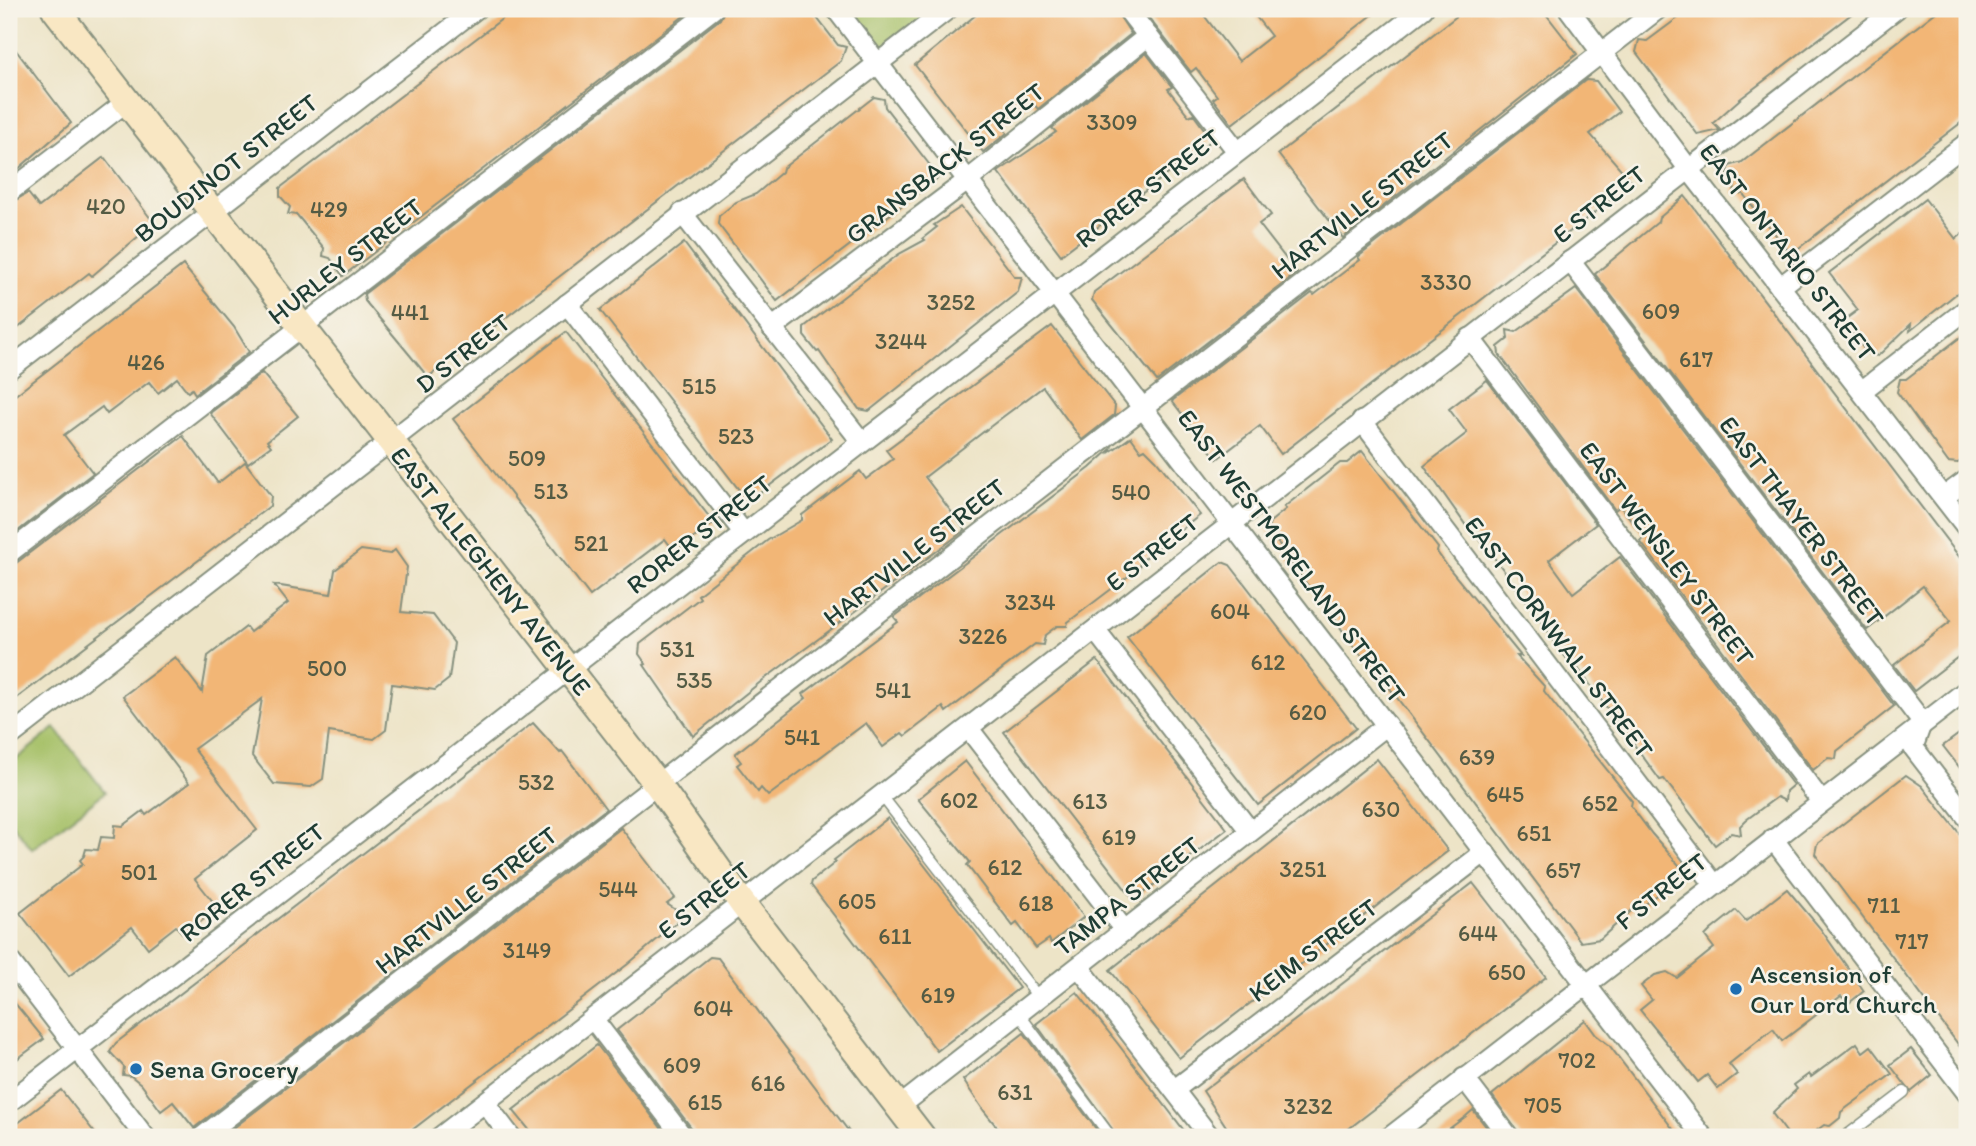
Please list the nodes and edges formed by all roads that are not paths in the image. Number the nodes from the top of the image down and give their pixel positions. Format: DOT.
graph roads {
  1 [pos="55,9"];
  2 [pos="476,9"];
  3 [pos="713,9"];
  4 [pos="836,9"];
  5 [pos="948,9"];
  6 [pos="1128,9"];
  7 [pos="1423,9"];
  8 [pos="1569,9"];
  9 [pos="1658,9"];
  10 [pos="1896,9"];
  11 [pos="1149,36"];
  12 [pos="1603,52"];
  13 [pos="878,63"];
  14 [pos="126,102"];
  15 [pos="1967,143"];
  16 [pos="1237,151"];
  17 [pos="1688,168"];
  18 [pos="967,181"];
  19 [pos="9,192"];
  20 [pos="213,211"];
  21 [pos="682,213"];
  22 [pos="1570,261"];
  23 [pos="1780,287"];
  24 [pos="1057,294"];
  25 [pos="567,304"];
  26 [pos="1967,309"];
  27 [pos="303,327"];
  28 [pos="772,328"];
  29 [pos="1470,338"];
  30 [pos="9,369"];
  31 [pos="1863,390"];
  32 [pos="1144,406"];
  33 [pos="1362,421"];
  34 [pos="860,441"];
  35 [pos="391,443"];
  36 [pos="1967,480"];
  37 [pos="1944,497"];
  38 [pos="1233,522"];
  39 [pos="1967,528"];
  40 [pos="743,532"];
  41 [pos="9,553"];
  42 [pos="1095,630"];
  43 [pos="569,671"];
  44 [pos="1967,690"];
  45 [pos="1922,722"];
  46 [pos="1387,725"];
  47 [pos="969,729"];
  48 [pos="9,737"];
  49 [pos="658,785"];
  50 [pos="882,796"];
  51 [pos="1821,801"];
  52 [pos="1967,817"];
  53 [pos="1250,831"];
  54 [pos="1773,839"];
  55 [pos="1485,852"];
  56 [pos="1714,884"];
  57 [pos="742,903"];
  58 [pos="1125,931"];
  59 [pos="9,960"];
  60 [pos="1079,967"];
  61 [pos="1586,983"];
  62 [pos="1039,998"];
  63 [pos="1018,1014"];
  64 [pos="593,1019"];
  65 [pos="78,1049"];
  66 [pos="1464,1078"];
  67 [pos="1174,1090"];
  68 [pos="1904,1092"];
  69 [pos="1967,1093"];
  70 [pos="9,1102"];
  71 [pos="485,1102"];
  72 [pos="899,1107"];
  73 [pos="145,1137"];
  74 [pos="202,1137"];
  75 [pos="440,1137"];
  76 [pos="511,1137"];
  77 [pos="683,1137"];
  78 [pos="922,1137"];
  79 [pos="1111,1137"];
  80 [pos="1210,1137"];
  81 [pos="1390,1137"];
  82 [pos="1508,1137"];
  83 [pos="1703,1137"];
  84 [pos="1845,1137"];
  1 -- 14 [label="main road, EAST ALLEGHENY AVENUE"];
  2 -- 20 [label="street, BOUDINOT STREET"];
  3 -- 27 [label="street, HURLEY STREET"];
  4 -- 13 [label="street, EAST WESTMORELAND STREET"];
  5 -- 13 [label="street, D STREET"];
  6 -- 11 [label="street"];
  7 -- 16 [label="street, RORER STREET"];
  8 -- 12 [label="street, EAST ONTARIO STREET"];
  9 -- 12 [label="street, HARTVILLE STREET"];
  10 -- 17 [label="street, E STREET"];
  11 -- 16 [label="street"];
  11 -- 18 [label="street, GRANSBACK STREET"];
  12 -- 17 [label="street, EAST ONTARIO STREET"];
  12 -- 32 [label="street, HARTVILLE STREET"];
  13 -- 18 [label="street, EAST WESTMORELAND STREET"];
  13 -- 21 [label="street, D STREET"];
  14 -- 19 [label="street"];
  14 -- 20 [label="main road, EAST ALLEGHENY AVENUE"];
  15 -- 23 [label="street"];
  16 -- 24 [label="street, RORER STREET"];
  17 -- 22 [label="street, E STREET"];
  17 -- 23 [label="street, EAST ONTARIO STREET"];
  18 -- 24 [label="street, EAST WESTMORELAND STREET"];
  18 -- 28 [label="street, GRANSBACK STREET"];
  20 -- 27 [label="main road, EAST ALLEGHENY AVENUE"];
  20 -- 30 [label="street, BOUDINOT STREET"];
  21 -- 25 [label="street, D STREET"];
  21 -- 28 [label="street"];
  22 -- 29 [label="street, E STREET"];
  22 -- 45 [label="street, EAST THAYER STREET"];
  23 -- 31 [label="street, EAST ONTARIO STREET"];
  24 -- 32 [label="street, EAST WESTMORELAND STREET"];
  24 -- 34 [label="street, RORER STREET"];
  25 -- 35 [label="street, D STREET"];
  25 -- 40 [label="street"];
  26 -- 31 [label="street"];
  27 -- 35 [label="main road, EAST ALLEGHENY AVENUE"];
  27 -- 41 [label="street, HURLEY STREET"];
  28 -- 34 [label="street"];
  29 -- 33 [label="street, E STREET"];
  29 -- 51 [label="street, EAST WENSLEY STREET"];
  31 -- 37 [label="street, EAST ONTARIO STREET"];
  32 -- 38 [label="street, EAST WESTMORELAND STREET"];
  32 -- 49 [label="street, HARTVILLE STREET"];
  33 -- 38 [label="street, E STREET"];
  33 -- 56 [label="street, EAST CORNWALL STREET"];
  34 -- 40 [label="street, RORER STREET"];
  35 -- 43 [label="main road, EAST ALLEGHENY AVENUE"];
  35 -- 48 [label="street, D STREET"];
  36 -- 37 [label="street"];
  37 -- 39 [label="street, EAST ONTARIO STREET"];
  38 -- 42 [label="street, E STREET"];
  38 -- 46 [label="street, EAST WESTMORELAND STREET"];
  40 -- 43 [label="street, RORER STREET"];
  42 -- 47 [label="street, E STREET"];
  42 -- 53 [label="street"];
  43 -- 49 [label="main road, EAST ALLEGHENY AVENUE"];
  43 -- 65 [label="street, RORER STREET"];
  44 -- 45 [label="street, F STREET"];
  45 -- 51 [label="street, F STREET"];
  45 -- 52 [label="street"];
  46 -- 53 [label="street, TAMPA STREET"];
  46 -- 55 [label="street, EAST WESTMORELAND STREET"];
  47 -- 50 [label="street, E STREET"];
  47 -- 58 [label="street"];
  49 -- 57 [label="main road, EAST ALLEGHENY AVENUE"];
  49 -- 74 [label="street, HARTVILLE STREET"];
  50 -- 57 [label="street, E STREET"];
  50 -- 62 [label="lane"];
  51 -- 54 [label="street, F STREET"];
  53 -- 58 [label="street, TAMPA STREET"];
  54 -- 56 [label="street, F STREET"];
  54 -- 69 [label="street"];
  55 -- 61 [label="street, EAST WESTMORELAND STREET"];
  55 -- 67 [label="street, KEIM STREET"];
  56 -- 61 [label="street, F STREET"];
  57 -- 64 [label="street, E STREET"];
  57 -- 72 [label="main road, EAST ALLEGHENY AVENUE"];
  58 -- 60 [label="street, TAMPA STREET"];
  59 -- 65 [label="street"];
  60 -- 62 [label="street, TAMPA STREET"];
  60 -- 67 [label="street"];
  61 -- 66 [label="street, F STREET"];
  61 -- 83 [label="street, EAST WESTMORELAND STREET"];
  62 -- 63 [label="street, TAMPA STREET"];
  63 -- 72 [label="street, TAMPA STREET"];
  63 -- 79 [label="lane"];
  64 -- 71 [label="street, E STREET"];
  64 -- 77 [label="street"];
  65 -- 70 [label="street, RORER STREET"];
  65 -- 73 [label="street"];
  66 -- 81 [label="street, F STREET"];
  66 -- 82 [label="street"];
  67 -- 80 [label="street"];
  68 -- 84 [label="lane"];
  71 -- 75 [label="street, E STREET"];
  71 -- 76 [label="street"];
  72 -- 78 [label="main road, EAST ALLEGHENY AVENUE"];
}
